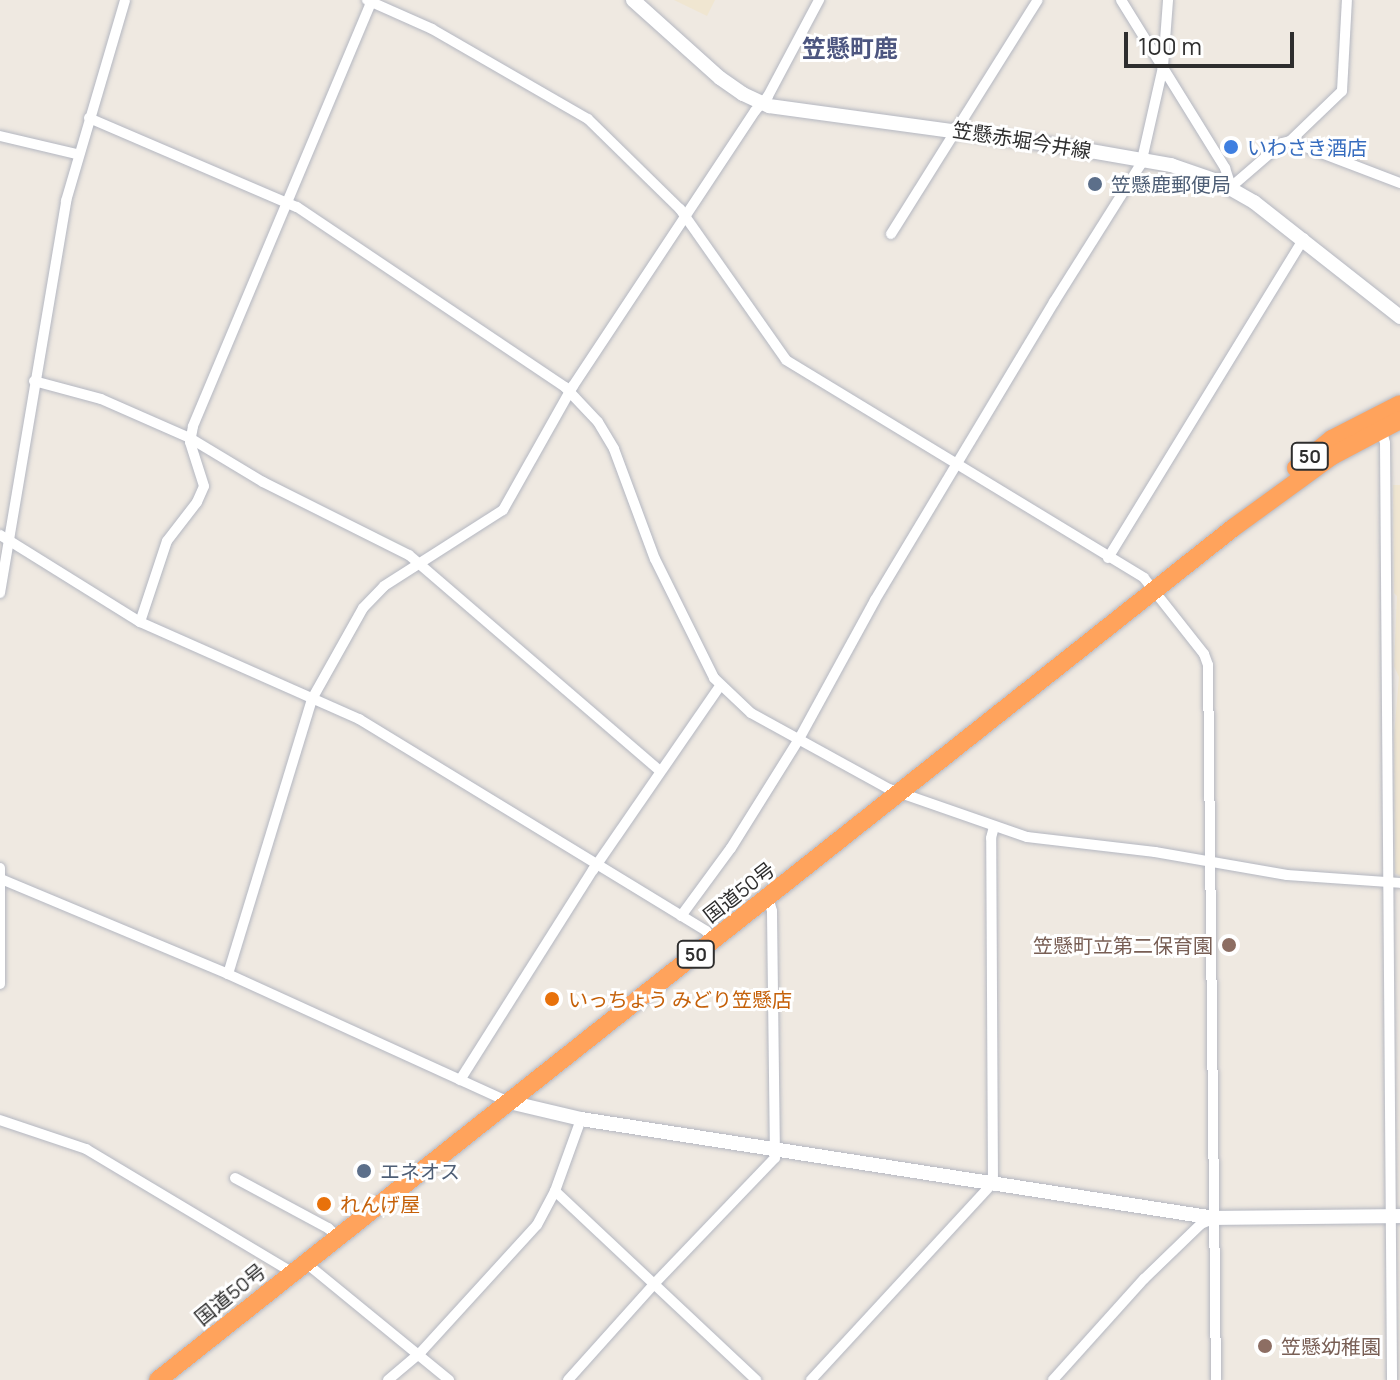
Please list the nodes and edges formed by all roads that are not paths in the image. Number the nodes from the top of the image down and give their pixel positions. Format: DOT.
graph roads {
  1 [pos="125,0"];
  2 [pos="633,0"];
  3 [pos="819,0"];
  4 [pos="1038,0"];
  5 [pos="1121,0"];
  6 [pos="1168,0"];
  7 [pos="1347,0"];
  8 [pos="369,1"];
  9 [pos="1163,67"];
  10 [pos="762,103"];
  11 [pos="89,118"];
  12 [pos="955,130"];
  13 [pos="0,136"];
  14 [pos="1290,141"];
  15 [pos="77,154"];
  16 [pos="1143,160"];
  17 [pos="1400,183"];
  18 [pos="1231,187"];
  19 [pos="287,203"];
  20 [pos="686,216"];
  21 [pos="891,234"];
  22 [pos="1304,238"];
  23 [pos="1400,317"];
  24 [pos="34,381"];
  25 [pos="570,392"];
  26 [pos="1400,404"];
  27 [pos="1400,420"];
  28 [pos="1381,427"];
  29 [pos="190,438"];
  30 [pos="957,466"];
  31 [pos="1233,528"];
  32 [pos="4,537"];
  33 [pos="1108,558"];
  34 [pos="421,563"];
  35 [pos="1154,590"];
  36 [pos="0,593"];
  37 [pos="140,622"];
  38 [pos="720,686"];
  39 [pos="312,699"];
  40 [pos="799,739"];
  41 [pos="659,770"];
  42 [pos="899,794"];
  43 [pos="994,827"];
  44 [pos="1211,861"];
  45 [pos="597,865"];
  46 [pos="1,874"];
  47 [pos="1394,883"];
  48 [pos="768,897"];
  49 [pos="681,916"];
  50 [pos="714,940"];
  51 [pos="228,974"];
  52 [pos="0,984"];
  53 [pos="460,1080"];
  54 [pos="509,1102"];
  55 [pos="581,1119"];
  56 [pos="0,1120"];
  57 [pos="776,1150"];
  58 [pos="235,1178"];
  59 [pos="993,1183"];
  60 [pos="555,1191"];
  61 [pos="1395,1216"];
  62 [pos="1215,1218"];
  63 [pos="338,1237"];
  64 [pos="299,1268"];
  65 [pos="655,1283"];
  66 [pos="420,1353"];
  67 [pos="158,1380"];
  68 [pos="388,1380"];
  69 [pos="449,1380"];
  70 [pos="568,1380"];
  71 [pos="756,1380"];
  72 [pos="811,1380"];
  73 [pos="1053,1380"];
  74 [pos="1216,1380"];
  75 [pos="1392,1380"];
  1 -- 11 [label="street"];
  2 -- 10 [label="street, 笠懸赤堀今井線"];
  3 -- 10 [label="street"];
  4 -- 12 [label="street"];
  5 -- 9 [label="street"];
  6 -- 9 [label="street"];
  7 -- 14 [label="street"];
  8 -- 19 [label="street"];
  8 -- 20 [label="street"];
  9 -- 16 [label="street"];
  9 -- 18 [label="street"];
  10 -- 12 [label="street, 笠懸赤堀今井線"];
  10 -- 20 [label="street"];
  11 -- 15 [label="street"];
  11 -- 19 [label="street"];
  12 -- 16 [label="street, 笠懸赤堀今井線"];
  12 -- 21 [label="street"];
  13 -- 15 [label="street"];
  14 -- 17 [label="street"];
  14 -- 18 [label="street"];
  15 -- 24 [label="street"];
  16 -- 18 [label="street, 笠懸赤堀今井線"];
  16 -- 30 [label="street"];
  18 -- 22 [label="street, 笠懸赤堀今井線"];
  19 -- 25 [label="street"];
  19 -- 29 [label="street"];
  20 -- 25 [label="street"];
  20 -- 30 [label="street"];
  22 -- 23 [label="street, 笠懸赤堀今井線"];
  22 -- 33 [label="street"];
  24 -- 29 [label="street"];
  24 -- 32 [label="street"];
  25 -- 34 [label="street"];
  25 -- 38 [label="street"];
  26 -- 31 [label="highway, 50"];
  27 -- 28 [label="highway, 50"];
  28 -- 31 [label="highway, 50"];
  28 -- 47 [label="street"];
  29 -- 34 [label="street"];
  29 -- 37 [label="street"];
  30 -- 33 [label="street"];
  30 -- 40 [label="street"];
  31 -- 35 [label="highway, 国道50号 / 50"];
  32 -- 36 [label="street"];
  32 -- 37 [label="street"];
  33 -- 35 [label="street"];
  34 -- 39 [label="street"];
  34 -- 41 [label="street"];
  35 -- 42 [label="highway, 国道50号 / 50"];
  35 -- 44 [label="street"];
  37 -- 39 [label="street"];
  38 -- 40 [label="street"];
  38 -- 41 [label="street"];
  39 -- 45 [label="street"];
  39 -- 51 [label="street"];
  40 -- 42 [label="street"];
  40 -- 49 [label="street"];
  41 -- 45 [label="street"];
  42 -- 43 [label="street"];
  42 -- 48 [label="highway, 国道50号 / 50"];
  43 -- 44 [label="street"];
  43 -- 59 [label="street"];
  44 -- 47 [label="street"];
  44 -- 62 [label="street"];
  45 -- 49 [label="street"];
  45 -- 53 [label="street"];
  46 -- 51 [label="street"];
  46 -- 52 [label="street"];
  47 -- 61 [label="street"];
  48 -- 50 [label="highway, 国道50号 / 50"];
  48 -- 57 [label="street"];
  49 -- 50 [label="street"];
  50 -- 54 [label="highway, 国道50号 / 50"];
  51 -- 53 [label="street"];
  53 -- 54 [label="street"];
  54 -- 55 [label="street"];
  54 -- 63 [label="highway, 国道50号 / 50"];
  55 -- 57 [label="street"];
  55 -- 60 [label="street"];
  56 -- 64 [label="street"];
  57 -- 59 [label="street"];
  57 -- 65 [label="street"];
  58 -- 63 [label="street"];
  59 -- 62 [label="street"];
  59 -- 72 [label="street"];
  60 -- 65 [label="street"];
  60 -- 66 [label="street"];
  61 -- 62 [label="street"];
  61 -- 75 [label="street"];
  62 -- 73 [label="street"];
  62 -- 74 [label="street"];
  63 -- 64 [label="highway, 国道50号 / 50"];
  64 -- 66 [label="street"];
  64 -- 67 [label="highway, 国道50号 / 50"];
  65 -- 70 [label="street"];
  65 -- 71 [label="street"];
  66 -- 68 [label="street"];
  66 -- 69 [label="street"];
}
